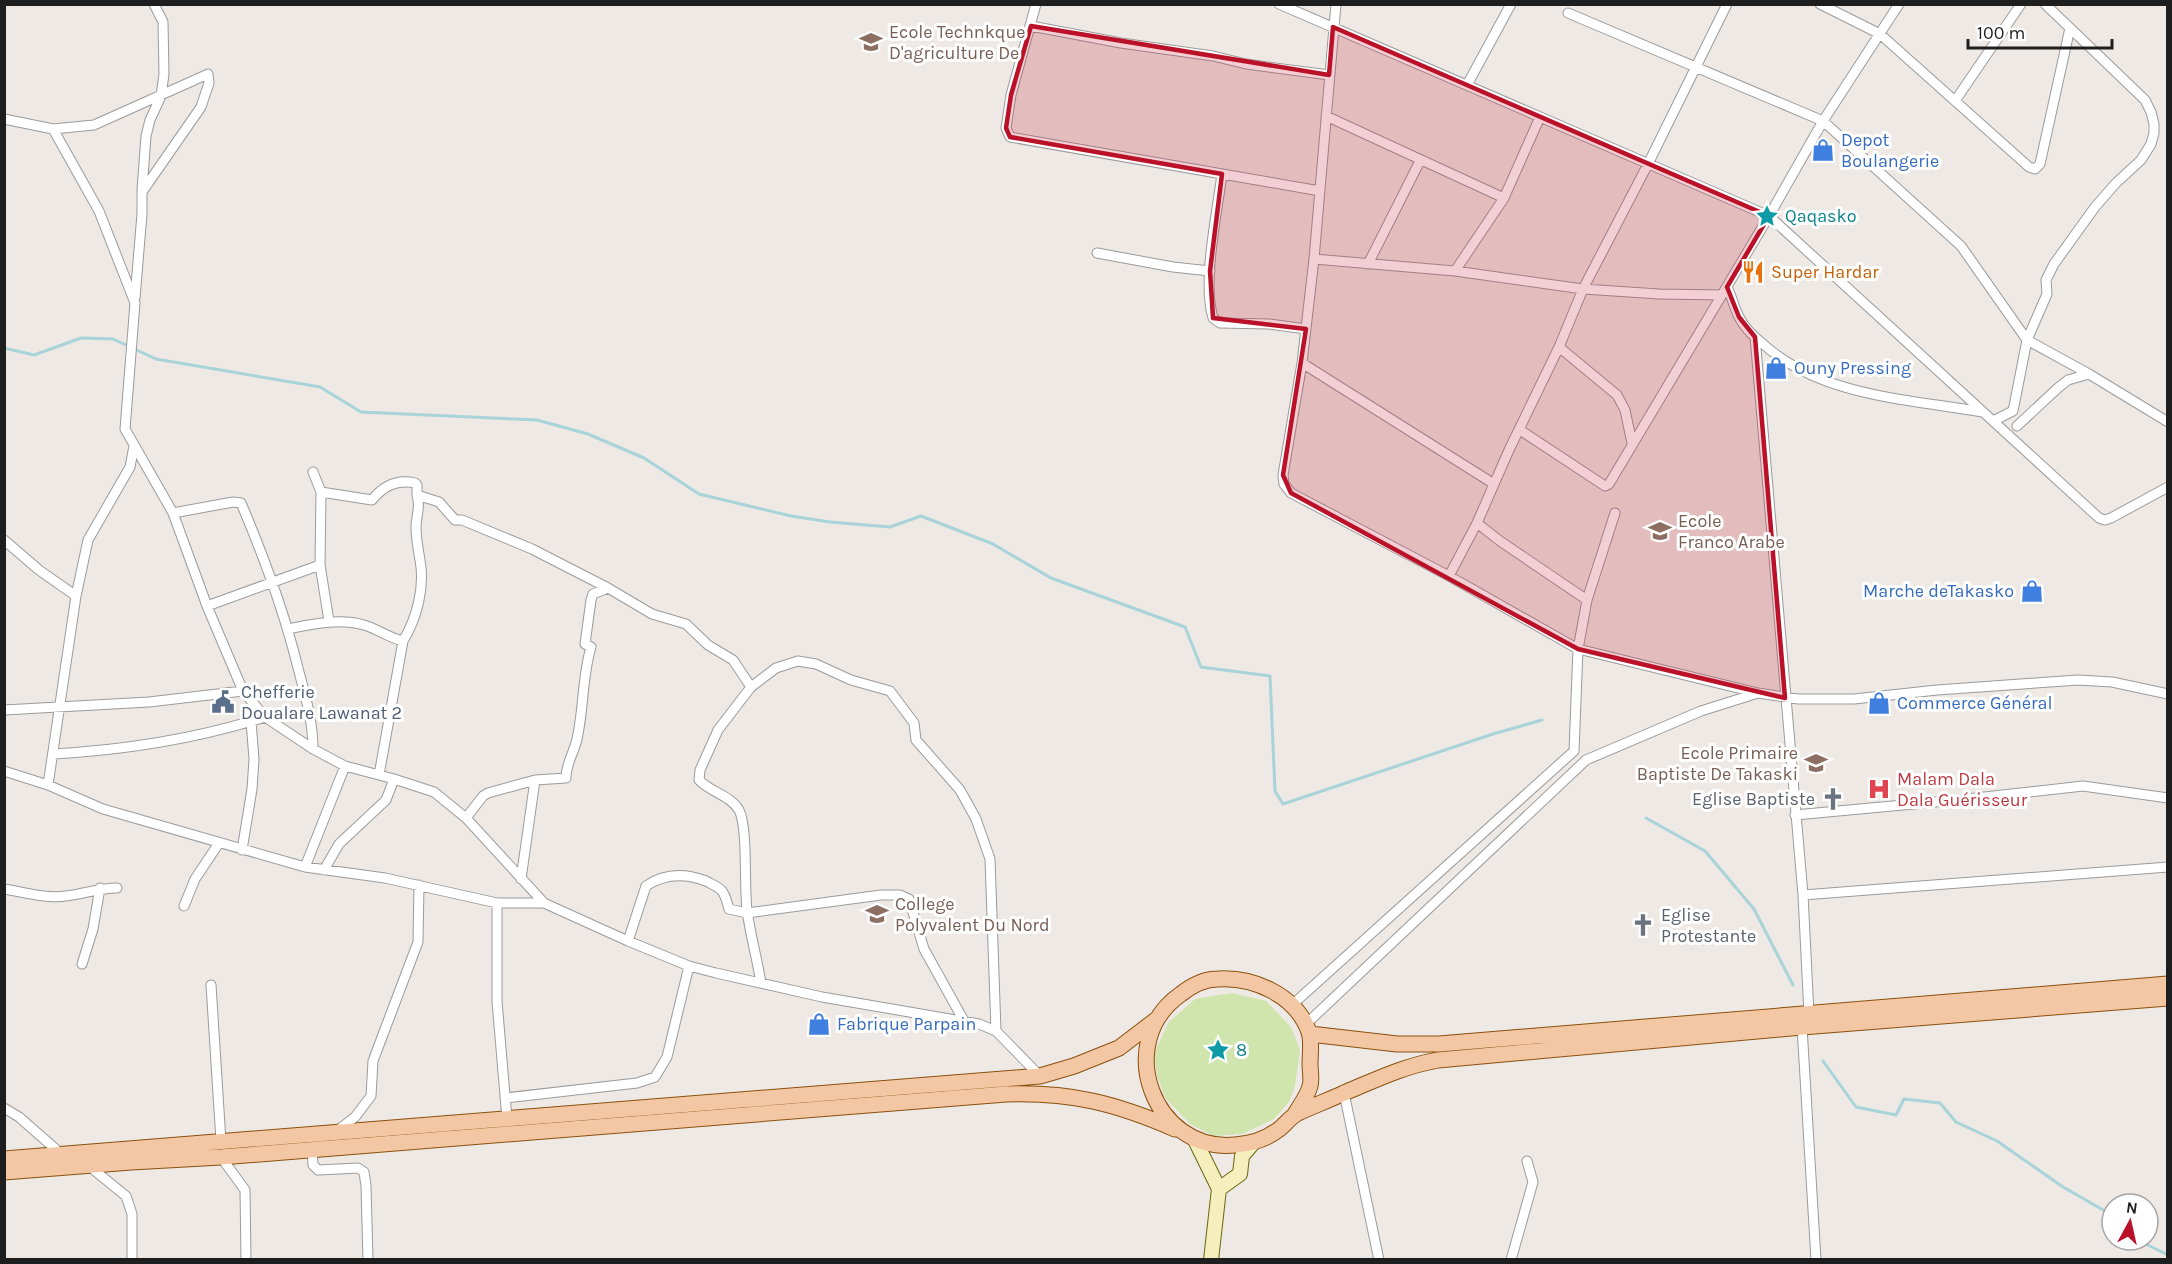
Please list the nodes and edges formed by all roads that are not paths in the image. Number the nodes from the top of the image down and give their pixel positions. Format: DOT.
graph roads {
  1 [pos="154,4"];
  2 [pos="1036,4"];
  3 [pos="1279,4"];
  4 [pos="1336,4"];
  5 [pos="1511,4"];
  6 [pos="1727,4"];
  7 [pos="1820,4"];
  8 [pos="1899,4"];
  9 [pos="2021,4"];
  10 [pos="2045,4"];
  11 [pos="1568,13"];
  12 [pos="1031,26"];
  13 [pos="1333,27"];
  14 [pos="2070,28"];
  15 [pos="1880,34"];
  16 [pos="1696,68"];
  17 [pos="1329,75"];
  18 [pos="1467,85"];
  19 [pos="161,96"];
  20 [pos="1955,101"];
  21 [pos="1326,116"];
  22 [pos="1540,117"];
  23 [pos="4,119"];
  24 [pos="1823,121"];
  25 [pos="53,129"];
  26 [pos="1420,161"];
  27 [pos="1648,164"];
  28 [pos="1222,174"];
  29 [pos="1320,191"];
  30 [pos="142,192"];
  31 [pos="1504,198"];
  32 [pos="1770,216"];
  33 [pos="1097,253"];
  34 [pos="1314,259"];
  35 [pos="1368,264"];
  36 [pos="1210,271"];
  37 [pos="1455,271"];
  38 [pos="1583,289"];
  39 [pos="1724,291"];
  40 [pos="135,303"];
  41 [pos="1306,329"];
  42 [pos="1755,337"];
  43 [pos="2027,340"];
  44 [pos="1559,347"];
  45 [pos="1302,363"];
  46 [pos="2090,374"];
  47 [pos="2013,411"];
  48 [pos="1983,412"];
  49 [pos="1993,421"];
  50 [pos="2168,422"];
  51 [pos="2017,426"];
  52 [pos="1520,430"];
  53 [pos="1632,443"];
  54 [pos="134,446"];
  55 [pos="2023,449"];
  56 [pos="313,472"];
  57 [pos="1494,484"];
  58 [pos="2168,487"];
  59 [pos="321,492"];
  60 [pos="417,495"];
  61 [pos="173,513"];
  62 [pos="1615,513"];
  63 [pos="1478,523"];
  64 [pos="4,540"];
  65 [pos="320,565"];
  66 [pos="1449,576"];
  67 [pos="274,583"];
  68 [pos="608,588"];
  69 [pos="76,596"];
  70 [pos="1587,600"];
  71 [pos="207,606"];
  72 [pos="329,621"];
  73 [pos="288,629"];
  74 [pos="403,641"];
  75 [pos="1578,649"];
  76 [pos="751,687"];
  77 [pos="243,692"];
  78 [pos="1758,693"];
  79 [pos="2168,694"];
  80 [pos="1785,698"];
  81 [pos="60,708"];
  82 [pos="4,710"];
  83 [pos="265,717"];
  84 [pos="251,721"];
  85 [pos="313,749"];
  86 [pos="53,754"];
  87 [pos="345,766"];
  88 [pos="4,771"];
  89 [pos="379,775"];
  90 [pos="394,778"];
  91 [pos="535,780"];
  92 [pos="48,785"];
  93 [pos="2168,798"];
  94 [pos="1796,815"];
  95 [pos="466,818"];
  96 [pos="219,843"];
  97 [pos="242,850"];
  98 [pos="305,867"];
  99 [pos="2168,867"];
  100 [pos="324,870"];
  101 [pos="520,879"];
  102 [pos="419,885"];
  103 [pos="100,888"];
  104 [pos="117,888"];
  105 [pos="4,889"];
  106 [pos="1803,895"];
  107 [pos="497,903"];
  108 [pos="544,903"];
  109 [pos="184,906"];
  110 [pos="747,913"];
  111 [pos="628,941"];
  112 [pos="82,964"];
  113 [pos="689,966"];
  114 [pos="760,983"];
  115 [pos="2168,984"];
  116 [pos="211,985"];
  117 [pos="2168,998"];
  118 [pos="1292,1005"];
  119 [pos="1156,1018"];
  120 [pos="1806,1020"];
  121 [pos="964,1021"];
  122 [pos="1307,1030"];
  123 [pos="996,1031"];
  124 [pos="1040,1076"];
  125 [pos="1344,1093"];
  126 [pos="506,1098"];
  127 [pos="4,1108"];
  128 [pos="1295,1114"];
  129 [pos="507,1119"];
  130 [pos="335,1132"];
  131 [pos="1190,1136"];
  132 [pos="221,1141"];
  133 [pos="1254,1142"];
  134 [pos="312,1148"];
  135 [pos="60,1154"];
  136 [pos="221,1157"];
  137 [pos="4,1159"];
  138 [pos="1527,1161"];
  139 [pos="89,1166"];
  140 [pos="4,1173"];
  141 [pos="1219,1189"];
  142 [pos="132,1260"];
  143 [pos="246,1260"];
  144 [pos="368,1260"];
  145 [pos="1211,1260"];
  146 [pos="1379,1260"];
  147 [pos="1511,1260"];
  148 [pos="1816,1260"];
  1 -- 19 [label="street"];
  2 -- 12 [label="street"];
  3 -- 13 [label="street"];
  4 -- 13 [label="street"];
  5 -- 18 [label="street"];
  6 -- 16 [label="street"];
  7 -- 15 [label="street"];
  8 -- 15 [label="street"];
  9 -- 20 [label="street"];
  10 -- 14 [label="street"];
  11 -- 16 [label="street"];
  12 -- 17 [label="street"];
  12 -- 28 [label="street"];
  13 -- 17 [label="street"];
  13 -- 18 [label="street"];
  14 -- 20 [label="street"];
  14 -- 43 [label="street"];
  15 -- 20 [label="street"];
  15 -- 24 [label="street"];
  16 -- 24 [label="street"];
  16 -- 27 [label="street"];
  17 -- 21 [label="street"];
  18 -- 22 [label="street"];
  19 -- 25 [label="street"];
  19 -- 30 [label="street"];
  19 -- 30 [label="street"];
  21 -- 26 [label="street"];
  21 -- 29 [label="street"];
  22 -- 27 [label="street"];
  22 -- 31 [label="street"];
  23 -- 25 [label="street"];
  24 -- 32 [label="street"];
  24 -- 43 [label="street"];
  25 -- 40 [label="street"];
  26 -- 31 [label="street"];
  26 -- 35 [label="street"];
  27 -- 32 [label="street"];
  27 -- 38 [label="street"];
  28 -- 29 [label="street"];
  28 -- 36 [label="street"];
  29 -- 34 [label="street"];
  30 -- 40 [label="street"];
  31 -- 37 [label="street"];
  32 -- 39 [label="street"];
  32 -- 48 [label="street"];
  33 -- 36 [label="street"];
  34 -- 35 [label="street"];
  34 -- 41 [label="street"];
  35 -- 37 [label="street"];
  36 -- 41 [label="street"];
  37 -- 38 [label="street"];
  38 -- 39 [label="street"];
  38 -- 44 [label="street"];
  39 -- 42 [label="street"];
  39 -- 53 [label="street"];
  40 -- 54 [label="street"];
  41 -- 45 [label="street"];
  42 -- 48 [label="street"];
  42 -- 80 [label="street"];
  43 -- 46 [label="street"];
  43 -- 47 [label="street"];
  44 -- 52 [label="street"];
  44 -- 53 [label="street"];
  45 -- 57 [label="street"];
  45 -- 66 [label="street"];
  46 -- 50 [label="street"];
  46 -- 51 [label="street"];
  47 -- 49 [label="street"];
  47 -- 51 [label="street"];
  48 -- 49 [label="street"];
  49 -- 55 [label="street"];
  51 -- 55 [label="street"];
  52 -- 53 [label="street"];
  52 -- 57 [label="street"];
  54 -- 61 [label="street"];
  54 -- 69 [label="street"];
  55 -- 58 [label="street"];
  56 -- 59 [label="street"];
  57 -- 63 [label="street"];
  59 -- 60 [label="street"];
  59 -- 65 [label="street"];
  60 -- 68 [label="street"];
  60 -- 74 [label="street"];
  61 -- 67 [label="street"];
  61 -- 71 [label="street"];
  62 -- 70 [label="street"];
  63 -- 66 [label="street"];
  63 -- 70 [label="street"];
  64 -- 69 [label="street"];
  65 -- 67 [label="street"];
  65 -- 72 [label="street"];
  66 -- 75 [label="street"];
  67 -- 71 [label="street"];
  67 -- 73 [label="street"];
  68 -- 76 [label="street"];
  68 -- 91 [label="street"];
  69 -- 81 [label="street"];
  70 -- 75 [label="street"];
  71 -- 77 [label="street"];
  72 -- 73 [label="street"];
  72 -- 74 [label="street"];
  73 -- 85 [label="street"];
  74 -- 89 [label="street"];
  75 -- 78 [label="street"];
  75 -- 118 [label="street"];
  76 -- 110 [label="street"];
  76 -- 123 [label="street"];
  77 -- 81 [label="street"];
  77 -- 83 [label="street"];
  78 -- 80 [label="street"];
  78 -- 122 [label="street"];
  79 -- 80 [label="street"];
  80 -- 94 [label="street"];
  81 -- 82 [label="street"];
  81 -- 86 [label="street"];
  83 -- 84 [label="street"];
  83 -- 85 [label="street"];
  84 -- 86 [label="street"];
  84 -- 97 [label="street"];
  85 -- 87 [label="street"];
  86 -- 92 [label="street"];
  87 -- 89 [label="street"];
  87 -- 98 [label="street"];
  88 -- 92 [label="street"];
  89 -- 90 [label="street"];
  90 -- 95 [label="street"];
  90 -- 100 [label="street"];
  91 -- 95 [label="street"];
  91 -- 101 [label="street"];
  92 -- 96 [label="street"];
  93 -- 94 [label="street"];
  94 -- 106 [label="street"];
  95 -- 101 [label="street"];
  96 -- 97 [label="street"];
  96 -- 109 [label="street"];
  97 -- 98 [label="street"];
  98 -- 100 [label="street"];
  99 -- 106 [label="street"];
  100 -- 102 [label="street"];
  101 -- 108 [label="street"];
  102 -- 107 [label="street"];
  102 -- 130 [label="street"];
  103 -- 104 [label="street"];
  103 -- 105 [label="street"];
  103 -- 112 [label="street"];
  106 -- 120 [label="street"];
  107 -- 108 [label="street"];
  107 -- 126 [label="street"];
  108 -- 111 [label="street"];
  110 -- 111 [label="street"];
  110 -- 114 [label="street"];
  110 -- 121 [label="street"];
  111 -- 113 [label="street"];
  113 -- 114 [label="street"];
  113 -- 126 [label="street"];
  114 -- 121 [label="street"];
  115 -- 120 [label="main road"];
  116 -- 132 [label="street"];
  117 -- 120 [label="main road"];
  118 -- 119 [label="main road"];
  118 -- 122 [label="main road"];
  119 -- 124 [label="main road"];
  119 -- 131 [label="main road"];
  120 -- 122 [label="main road"];
  120 -- 125 [label="main road"];
  120 -- 148 [label="street"];
  121 -- 123 [label="street"];
  122 -- 128 [label="main road"];
  123 -- 124 [label="street"];
  124 -- 129 [label="main road"];
  125 -- 128 [label="main road"];
  125 -- 146 [label="street"];
  126 -- 129 [label="street"];
  127 -- 135 [label="street"];
  128 -- 133 [label="main road"];
  129 -- 130 [label="main road"];
  130 -- 132 [label="main road"];
  131 -- 133 [label="main road"];
  131 -- 134 [label="main road"];
  131 -- 141 [label="street"];
  132 -- 135 [label="main road"];
  133 -- 141 [label="street"];
  134 -- 136 [label="main road"];
  134 -- 144 [label="street"];
  135 -- 137 [label="main road"];
  136 -- 139 [label="main road"];
  136 -- 143 [label="street"];
  138 -- 147 [label="street"];
  139 -- 140 [label="main road"];
  139 -- 142 [label="street"];
  141 -- 145 [label="street"];
}
